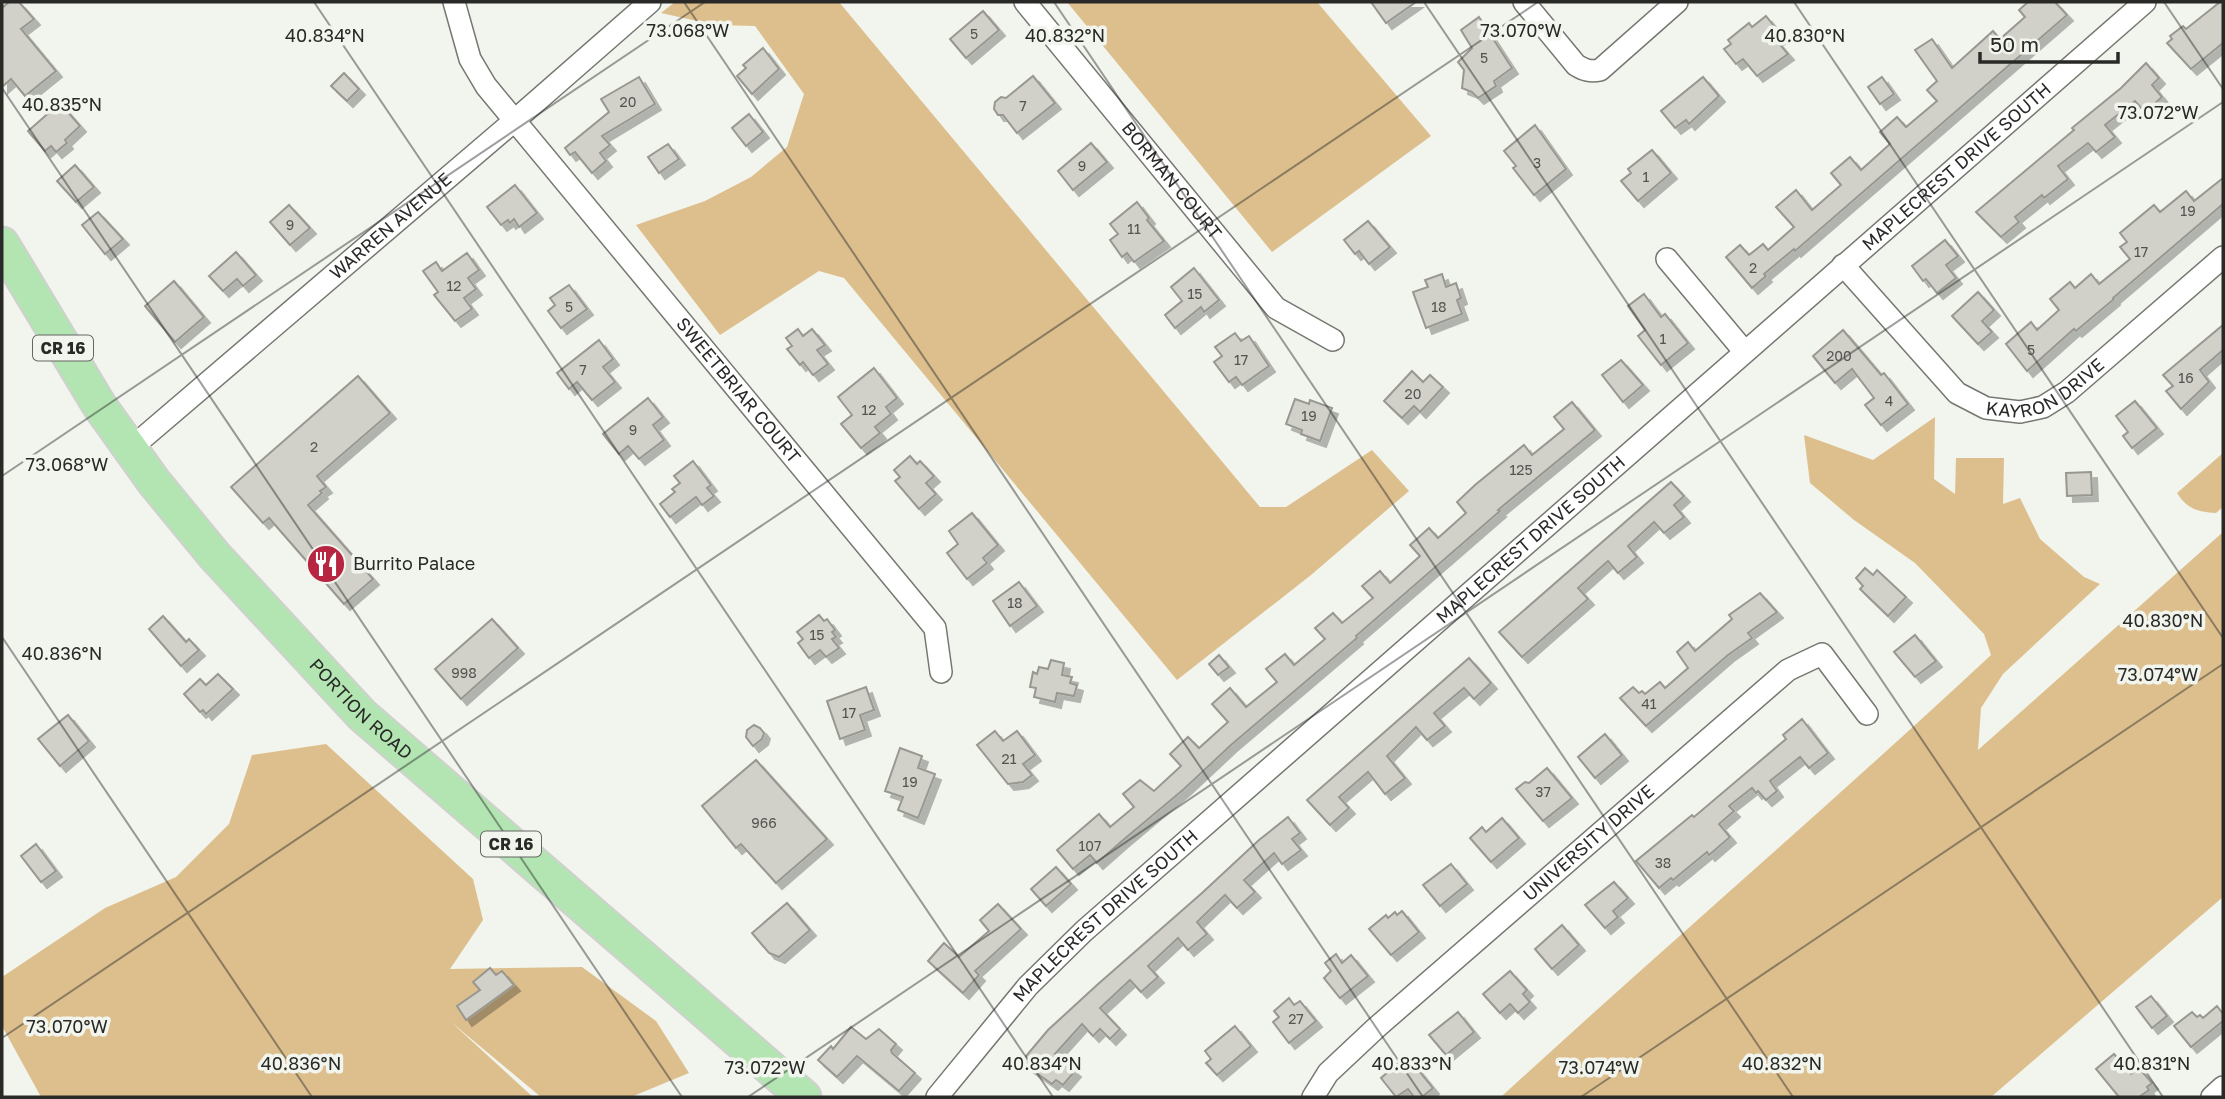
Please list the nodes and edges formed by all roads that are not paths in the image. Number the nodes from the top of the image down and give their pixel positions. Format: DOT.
graph roads {
  1 [pos="454,2"];
  2 [pos="650,2"];
  3 [pos="1026,2"];
  4 [pos="1524,2"];
  5 [pos="1677,2"];
  6 [pos="2145,2"];
  7 [pos="514,121"];
  8 [pos="2,244"];
  9 [pos="2223,257"];
  10 [pos="1667,259"];
  11 [pos="1843,265"];
  12 [pos="1333,340"];
  13 [pos="1744,351"];
  14 [pos="130,449"];
  15 [pos="941,672"];
  16 [pos="1867,714"];
  17 [pos="2223,1087"];
  18 [pos="804,1097"];
  19 [pos="937,1097"];
  20 [pos="1313,1097"];
  21 [pos="2211,1097"];
  1 -- 7 [label="street, SWEETBRIAR COURT"];
  2 -- 7 [label="street, WARREN AVENUE"];
  3 -- 12 [label="street, BORMAN COURT"];
  4 -- 5 [label="street"];
  6 -- 11 [label="street, MAPLECREST DRIVE SOUTH"];
  7 -- 14 [label="street, WARREN AVENUE"];
  7 -- 15 [label="street, SWEETBRIAR COURT"];
  8 -- 14 [label="main road, PORTION ROAD / CR 16"];
  9 -- 11 [label="street, KAYRON DRIVE"];
  10 -- 13 [label="street"];
  11 -- 13 [label="street, MAPLECREST DRIVE SOUTH"];
  13 -- 19 [label="street, MAPLECREST DRIVE SOUTH"];
  14 -- 18 [label="main road, PORTION ROAD / CR 16"];
  16 -- 20 [label="street, UNIVERSITY DRIVE"];
  17 -- 21 [label="street"];
}
